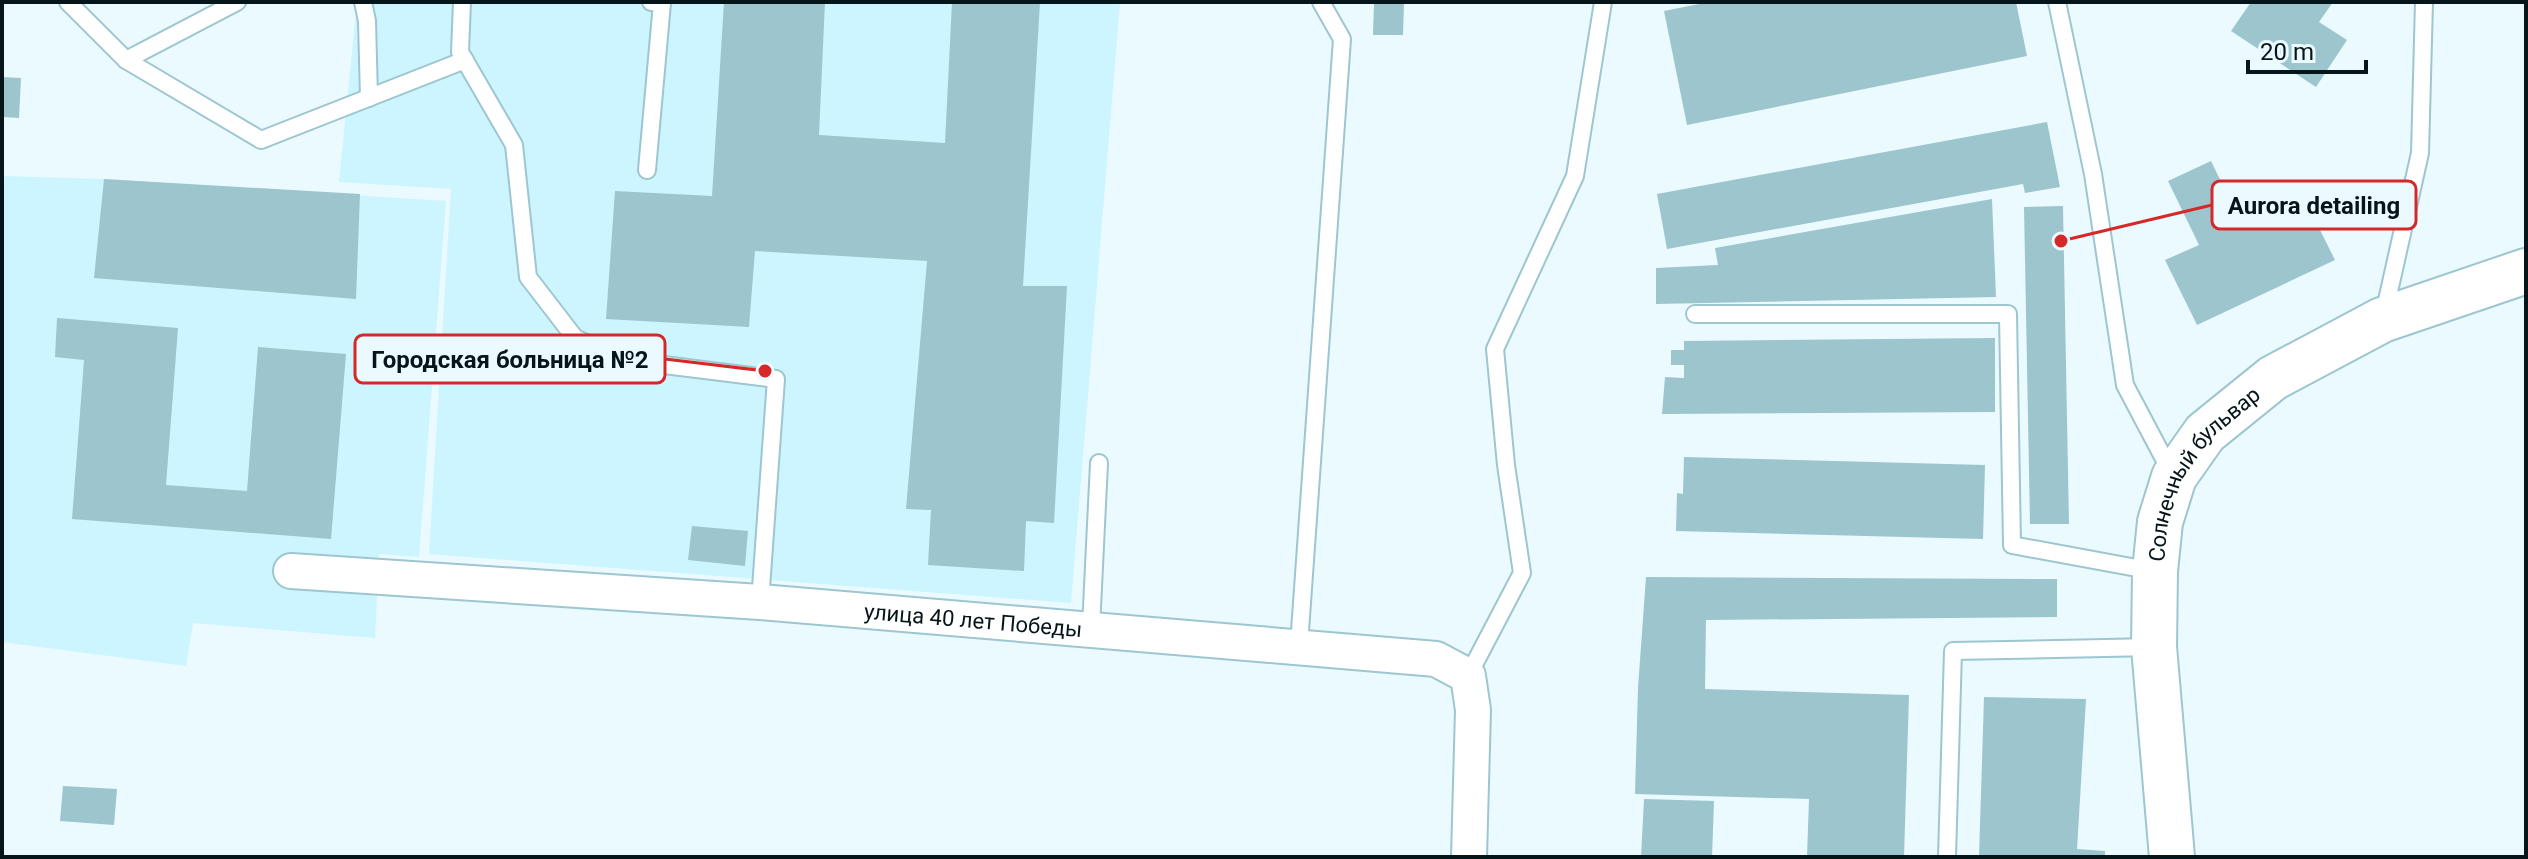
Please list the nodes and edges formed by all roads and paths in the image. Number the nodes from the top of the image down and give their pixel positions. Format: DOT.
graph roads {
  1 [pos="68,2"];
  2 [pos="237,2"];
  3 [pos="363,2"];
  4 [pos="462,2"];
  5 [pos="651,2"];
  6 [pos="1321,2"];
  7 [pos="1603,2"];
  8 [pos="2057,2"];
  9 [pos="2424,2"];
  10 [pos="126,60"];
  11 [pos="465,60"];
  12 [pos="369,98"];
  13 [pos="647,170"];
  14 [pos="2526,271"];
  15 [pos="1695,314"];
  16 [pos="2382,320"];
  17 [pos="1099,463"];
  18 [pos="2174,477"];
  19 [pos="291,571"];
  20 [pos="2155,571"];
  21 [pos="760,602"];
  22 [pos="1091,628"];
  23 [pos="1299,645"];
  24 [pos="2154,647"];
  25 [pos="1468,676"];
  26 [pos="1469,857"];
  27 [pos="1947,857"];
  28 [pos="2172,857"];
  1 -- 10 [label="lane"];
  2 -- 10 [label="lane"];
  3 -- 12 [label="lane"];
  4 -- 11 [label="lane"];
  5 -- 13 [label="lane"];
  6 -- 23 [label="lane"];
  7 -- 25 [label="lane"];
  8 -- 18 [label="lane"];
  9 -- 16 [label="lane"];
  10 -- 12 [label="lane"];
  11 -- 12 [label="lane"];
  11 -- 21 [label="lane"];
  14 -- 16 [label="main road, Солнечный бульвар"];
  15 -- 20 [label="lane"];
  16 -- 18 [label="main road, Солнечный бульвар"];
  17 -- 22 [label="lane"];
  18 -- 20 [label="main road, Солнечный бульвар"];
  19 -- 21 [label="street, улица 40 лет Победы"];
  20 -- 24 [label="main road, Солнечный бульвар"];
  21 -- 22 [label="street, улица 40 лет Победы"];
  22 -- 23 [label="street, улица 40 лет Победы"];
  23 -- 25 [label="street, улица 40 лет Победы"];
  24 -- 27 [label="lane"];
  24 -- 28 [label="main road, Солнечный бульвар"];
  25 -- 26 [label="street"];
}
